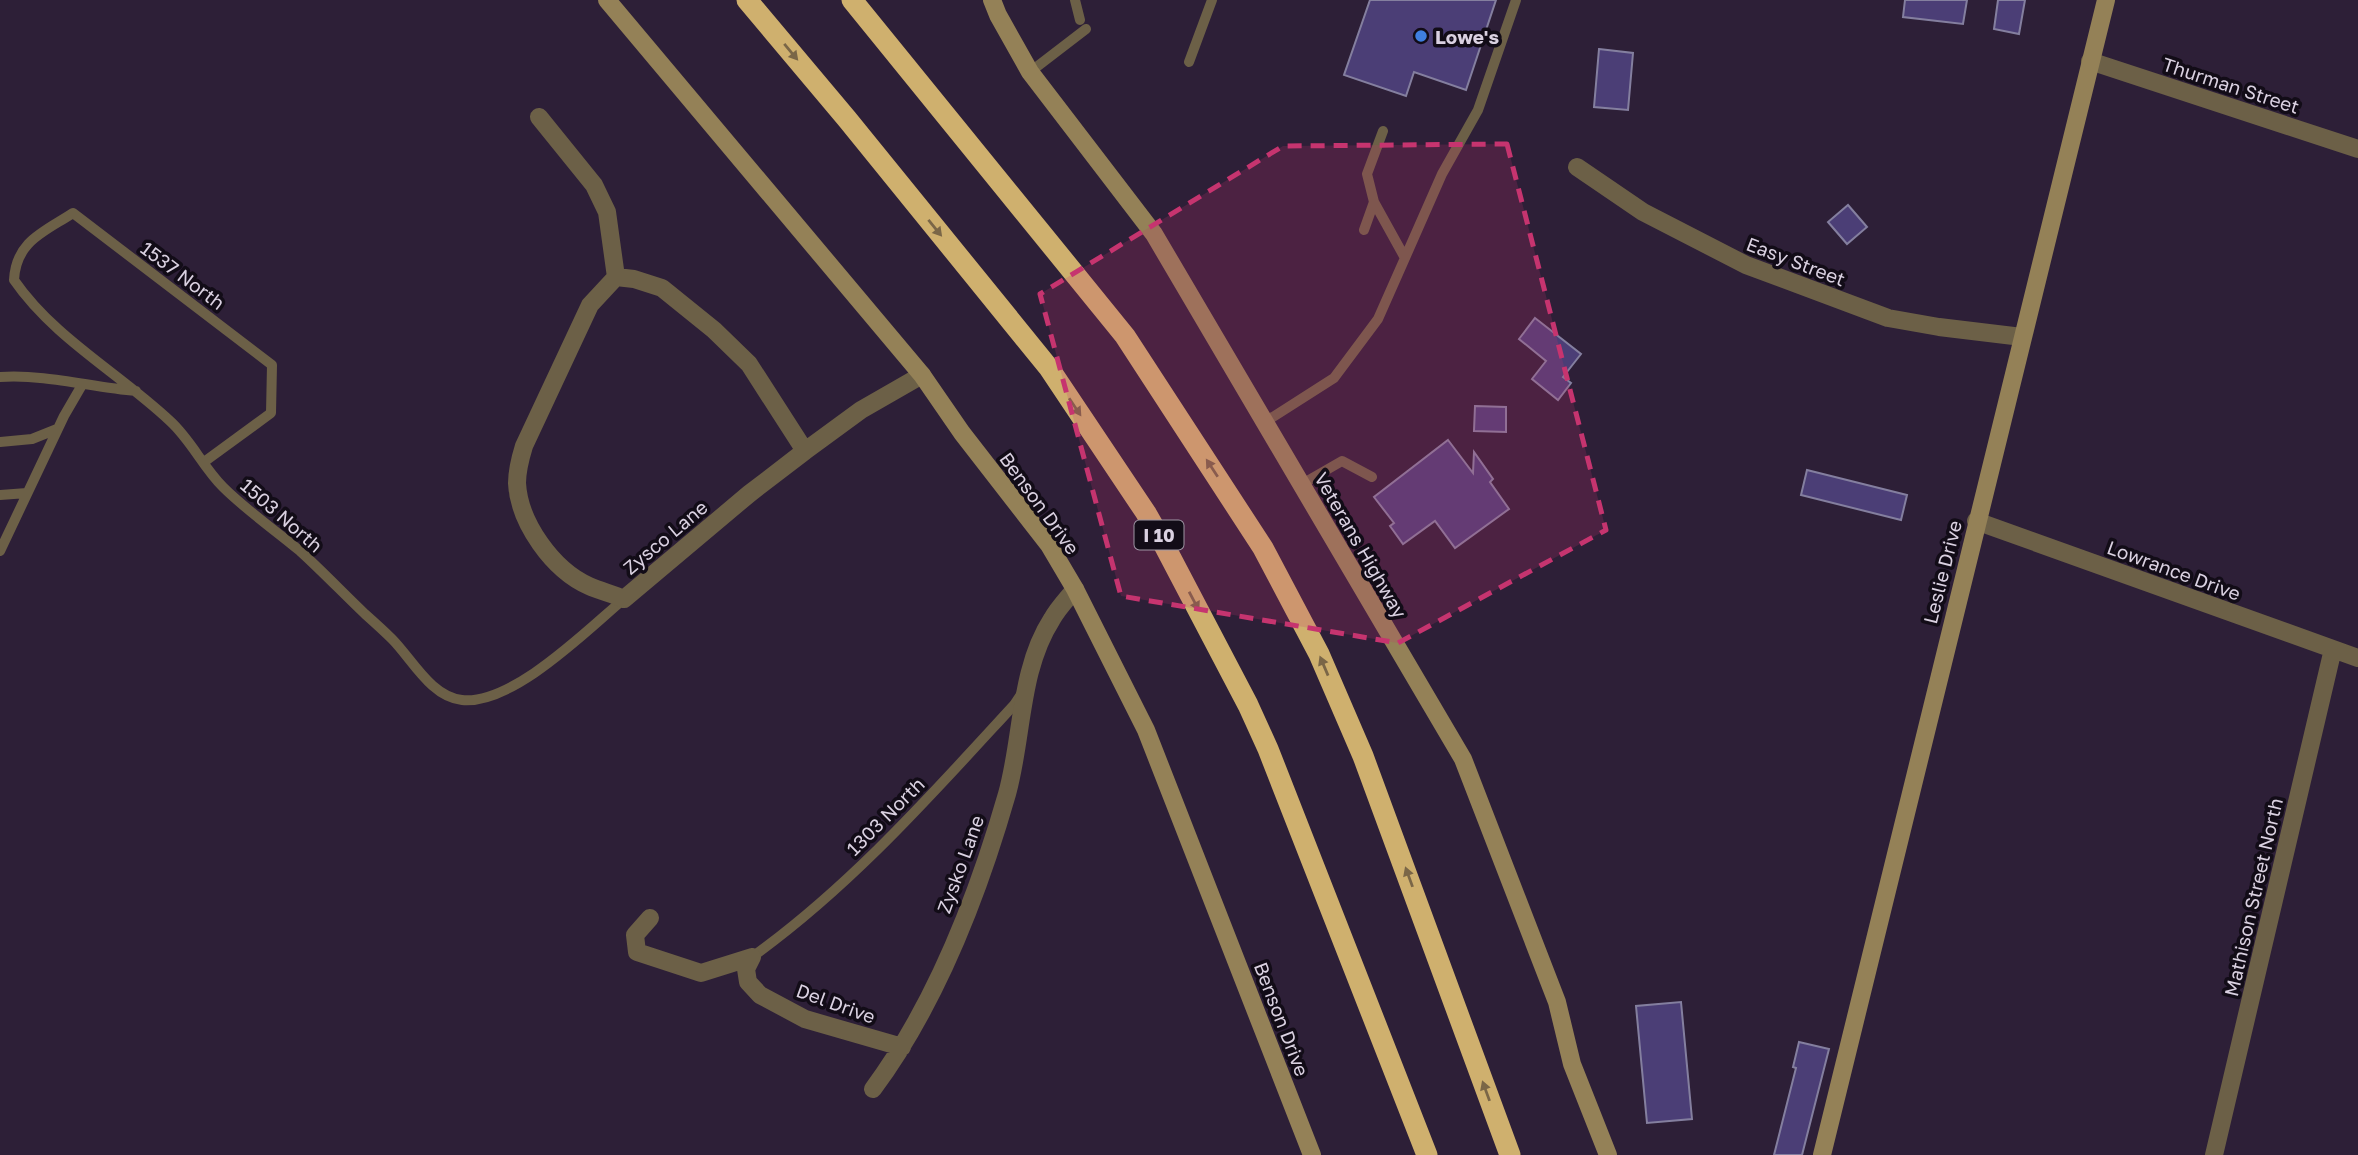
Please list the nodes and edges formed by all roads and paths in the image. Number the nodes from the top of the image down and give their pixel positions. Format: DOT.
graph roads {
  1 [pos="607,0"];
  2 [pos="747,0"];
  3 [pos="852,0"];
  4 [pos="992,0"];
  5 [pos="1075,0"];
  6 [pos="1212,0"];
  7 [pos="1516,0"];
  8 [pos="2106,0"];
  9 [pos="2090,61"];
  10 [pos="1189,62"];
  11 [pos="1030,72"];
  12 [pos="539,117"];
  13 [pos="1383,131"];
  14 [pos="2358,149"];
  15 [pos="1577,167"];
  16 [pos="1374,202"];
  17 [pos="73,213"];
  18 [pos="1364,230"];
  19 [pos="1405,258"];
  20 [pos="616,277"];
  21 [pos="2022,337"];
  22 [pos="922,376"];
  23 [pos="0,377"];
  24 [pos="82,384"];
  25 [pos="136,391"];
  26 [pos="1265,422"];
  27 [pos="57,429"];
  28 [pos="0,442"];
  29 [pos="805,452"];
  30 [pos="204,461"];
  31 [pos="1372,477"];
  32 [pos="1303,484"];
  33 [pos="27,493"];
  34 [pos="0,495"];
  35 [pos="1976,521"];
  36 [pos="1,548"];
  37 [pos="1075,589"];
  38 [pos="624,599"];
  39 [pos="2333,649"];
  40 [pos="2358,658"];
  41 [pos="1028,685"];
  42 [pos="650,918"];
  43 [pos="752,957"];
  44 [pos="902,1047"];
  45 [pos="873,1089"];
  46 [pos="1312,1155"];
  47 [pos="1427,1155"];
  48 [pos="1510,1155"];
  49 [pos="1608,1155"];
  50 [pos="1822,1155"];
  51 [pos="2214,1155"];
  1 -- 22 [label="street, Benson Drive"];
  2 -- 47 [label="highway, I 10, one-way"];
  48 -- 3 [label="highway, one-way"];
  4 -- 11 [label="street, Veterans Highway"];
  5 -- 11 [label="lane"];
  6 -- 10 [label="lane"];
  7 -- 19 [label="lane"];
  8 -- 9 [label="street, Leslie Drive"];
  9 -- 14 [label="street, Thurman Street"];
  9 -- 21 [label="street, Leslie Drive"];
  11 -- 26 [label="street, Veterans Highway"];
  12 -- 20 [label="street"];
  13 -- 16 [label="lane"];
  15 -- 21 [label="street, Easy Street"];
  16 -- 18 [label="lane"];
  16 -- 19 [label="lane"];
  17 -- 25 [label="lane, 1503 North"];
  17 -- 30 [label="lane, 1537 North"];
  19 -- 26 [label="lane"];
  20 -- 29 [label="street"];
  20 -- 38 [label="street, Zysco Lane"];
  21 -- 35 [label="street, Leslie Drive"];
  22 -- 29 [label="street, Zysco Lane"];
  22 -- 37 [label="street, Benson Drive"];
  23 -- 24 [label="lane"];
  24 -- 25 [label="lane"];
  24 -- 27 [label="lane"];
  25 -- 30 [label="lane, 1503 North"];
  26 -- 32 [label="street, Veterans Highway"];
  27 -- 28 [label="lane"];
  27 -- 33 [label="lane"];
  29 -- 38 [label="street, Zysco Lane"];
  30 -- 38 [label="lane, 1503 North"];
  31 -- 32 [label="lane"];
  32 -- 49 [label="street, Veterans Highway"];
  33 -- 34 [label="lane"];
  33 -- 36 [label="lane"];
  35 -- 39 [label="street, Lowrance Drive"];
  35 -- 50 [label="street, Leslie Drive"];
  37 -- 41 [label="street, Zysko Lane"];
  37 -- 46 [label="street, Benson Drive"];
  39 -- 40 [label="street, Lowrance Drive"];
  39 -- 51 [label="street, Mathison Street North"];
  41 -- 43 [label="lane, 1303 North"];
  41 -- 44 [label="street, Zysko Lane"];
  42 -- 43 [label="street"];
  43 -- 44 [label="street, Del Drive"];
  44 -- 45 [label="street, Zysko Lane"];
}
